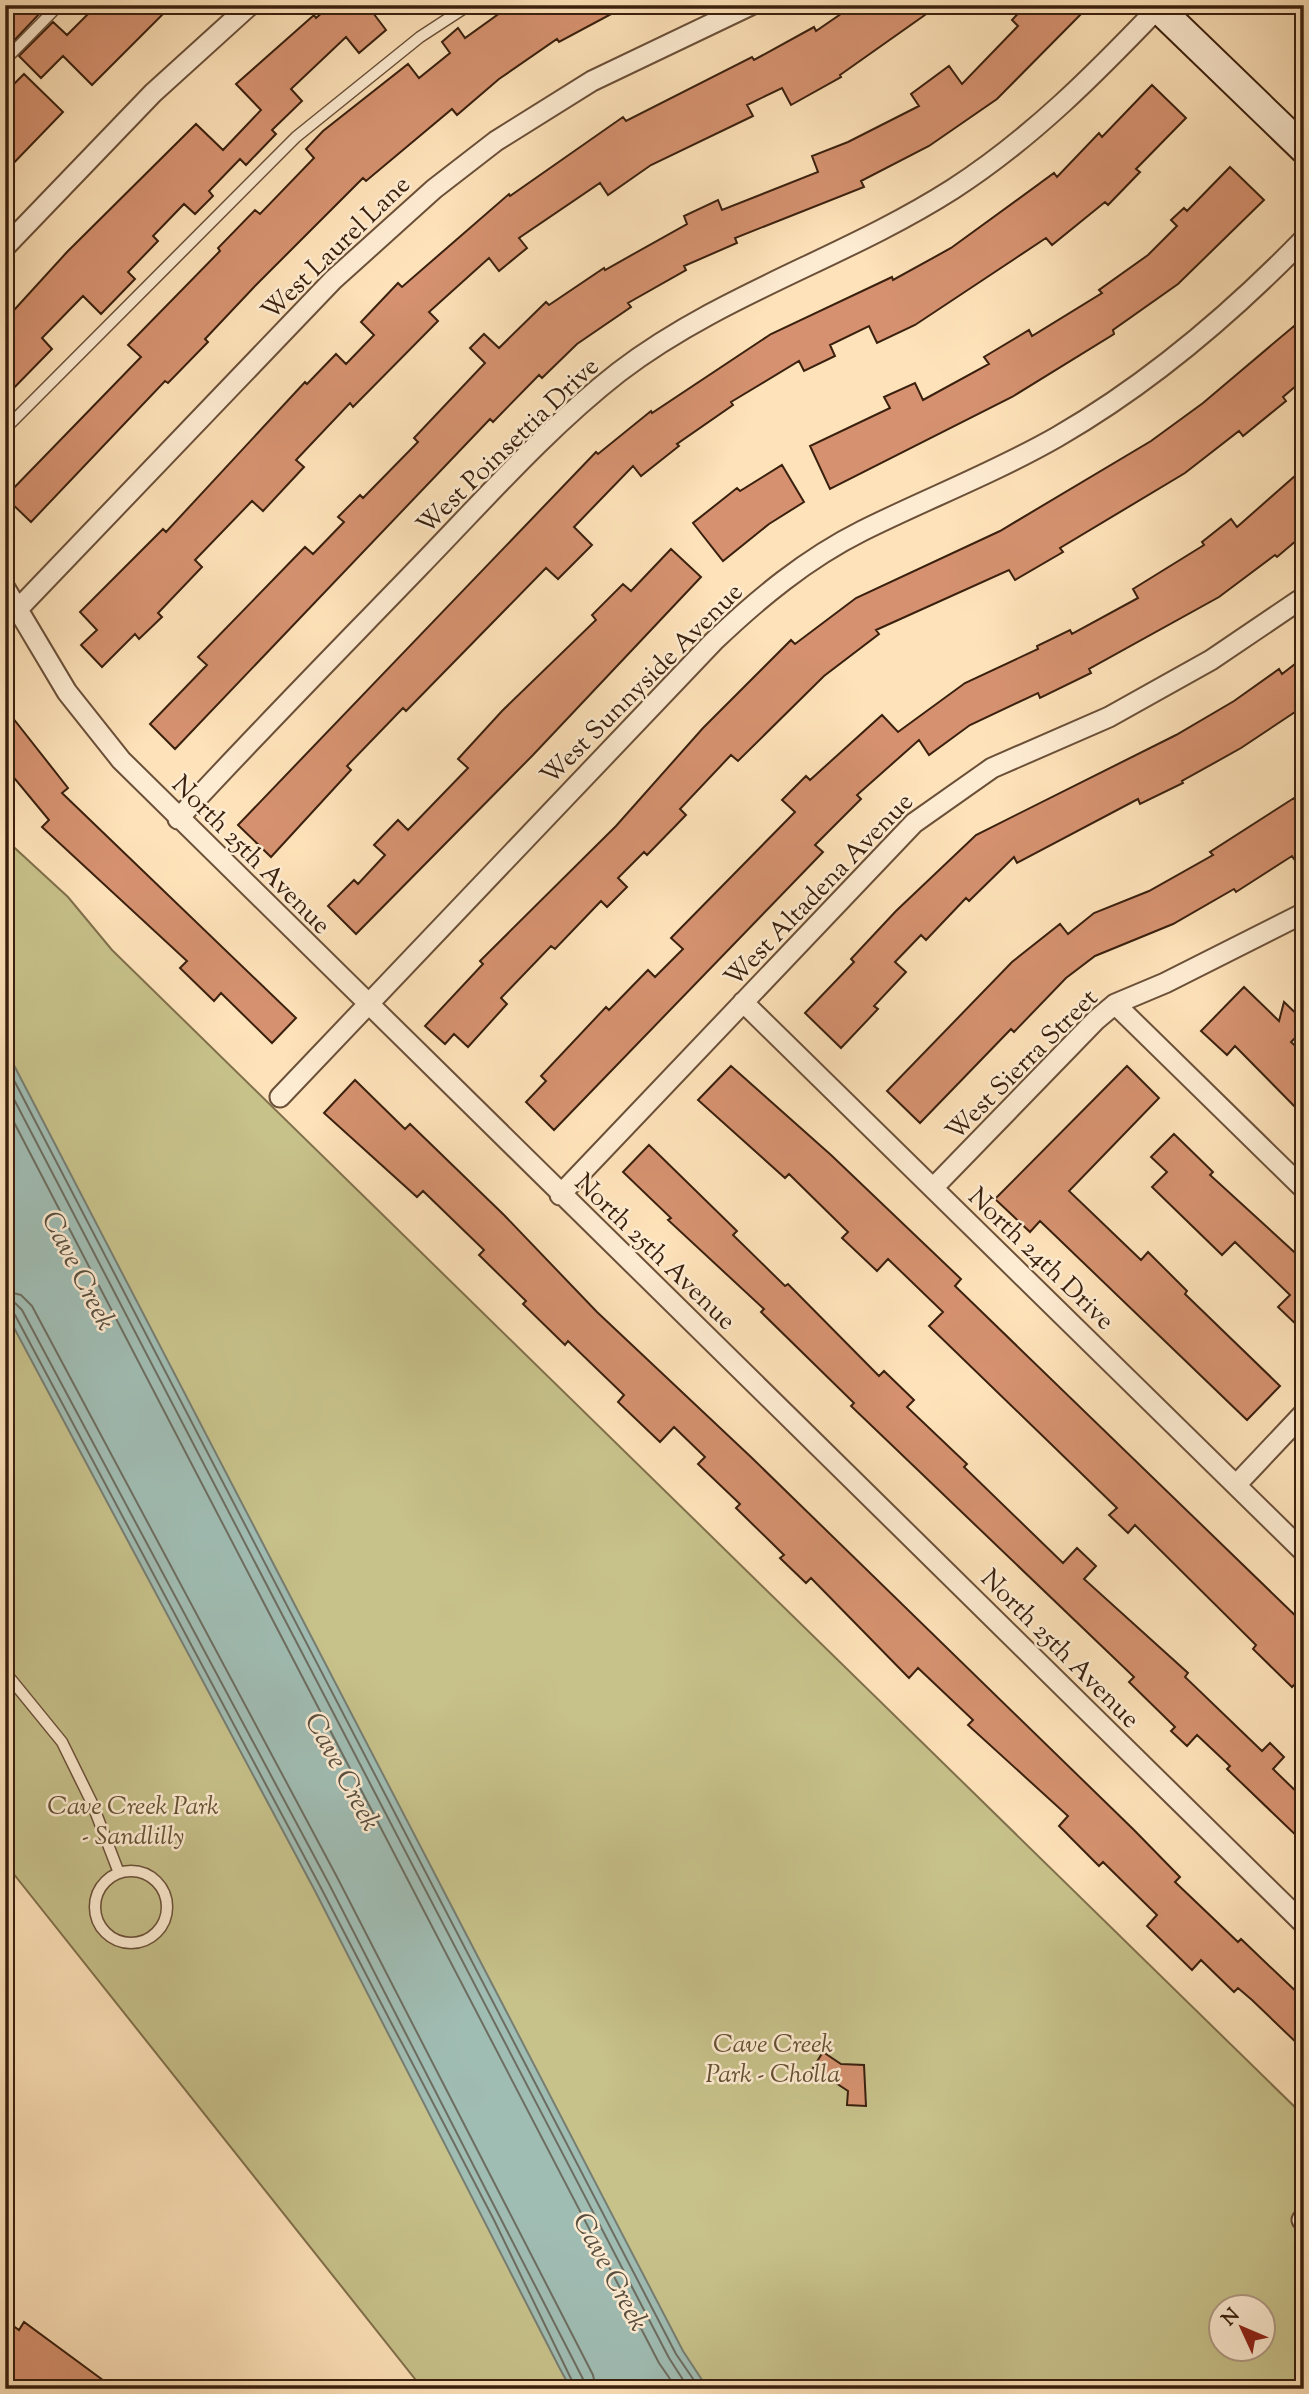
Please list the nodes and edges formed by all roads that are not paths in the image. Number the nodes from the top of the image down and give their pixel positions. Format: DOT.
graph roads {
  1 [pos="59,5"];
  2 [pos="250,5"];
  3 [pos="468,5"];
  4 [pos="751,5"];
  5 [pos="1158,6"];
  6 [pos="5,60"];
  7 [pos="1304,149"];
  8 [pos="1304,239"];
  9 [pos="5,247"];
  10 [pos="5,429"];
  11 [pos="5,588"];
  12 [pos="1304,597"];
  13 [pos="18,609"];
  14 [pos="178,818"];
  15 [pos="1304,913"];
  16 [pos="743,1002"];
  17 [pos="1115,1004"];
  18 [pos="369,1005"];
  19 [pos="280,1097"];
  20 [pos="933,1188"];
  21 [pos="1304,1189"];
  22 [pos="560,1195"];
  23 [pos="1304,1413"];
  24 [pos="1236,1485"];
  25 [pos="1304,1552"];
  26 [pos="5,1672"];
  27 [pos="119,1873"];
  28 [pos="1304,1924"];
  1 -- 6 [label="lane"];
  2 -- 9 [label="street"];
  3 -- 10 [label="lane"];
  4 -- 13 [label="street, West Laurel Lane"];
  5 -- 7 [label="street"];
  5 -- 14 [label="street, West Poinsettia Drive"];
  8 -- 18 [label="street, West Sunnyside Avenue"];
  11 -- 13 [label="street, North 25th Avenue"];
  12 -- 16 [label="street, West Altadena Avenue"];
  13 -- 14 [label="street, North 25th Avenue"];
  14 -- 18 [label="street, North 25th Avenue"];
  15 -- 17 [label="street, West Sierra Street"];
  16 -- 20 [label="street, North 24th Drive"];
  16 -- 22 [label="street, West Altadena Avenue"];
  17 -- 20 [label="street, West Sierra Street"];
  17 -- 21 [label="street"];
  18 -- 19 [label="street, West Sunnyside Avenue"];
  18 -- 22 [label="street, North 25th Avenue"];
  20 -- 24 [label="street, North 24th Drive"];
  22 -- 28 [label="street, North 25th Avenue"];
  23 -- 24 [label="street"];
  24 -- 25 [label="street, North 24th Drive"];
  26 -- 27 [label="lane"];
  27 -- 27 [label="lane"];
}
